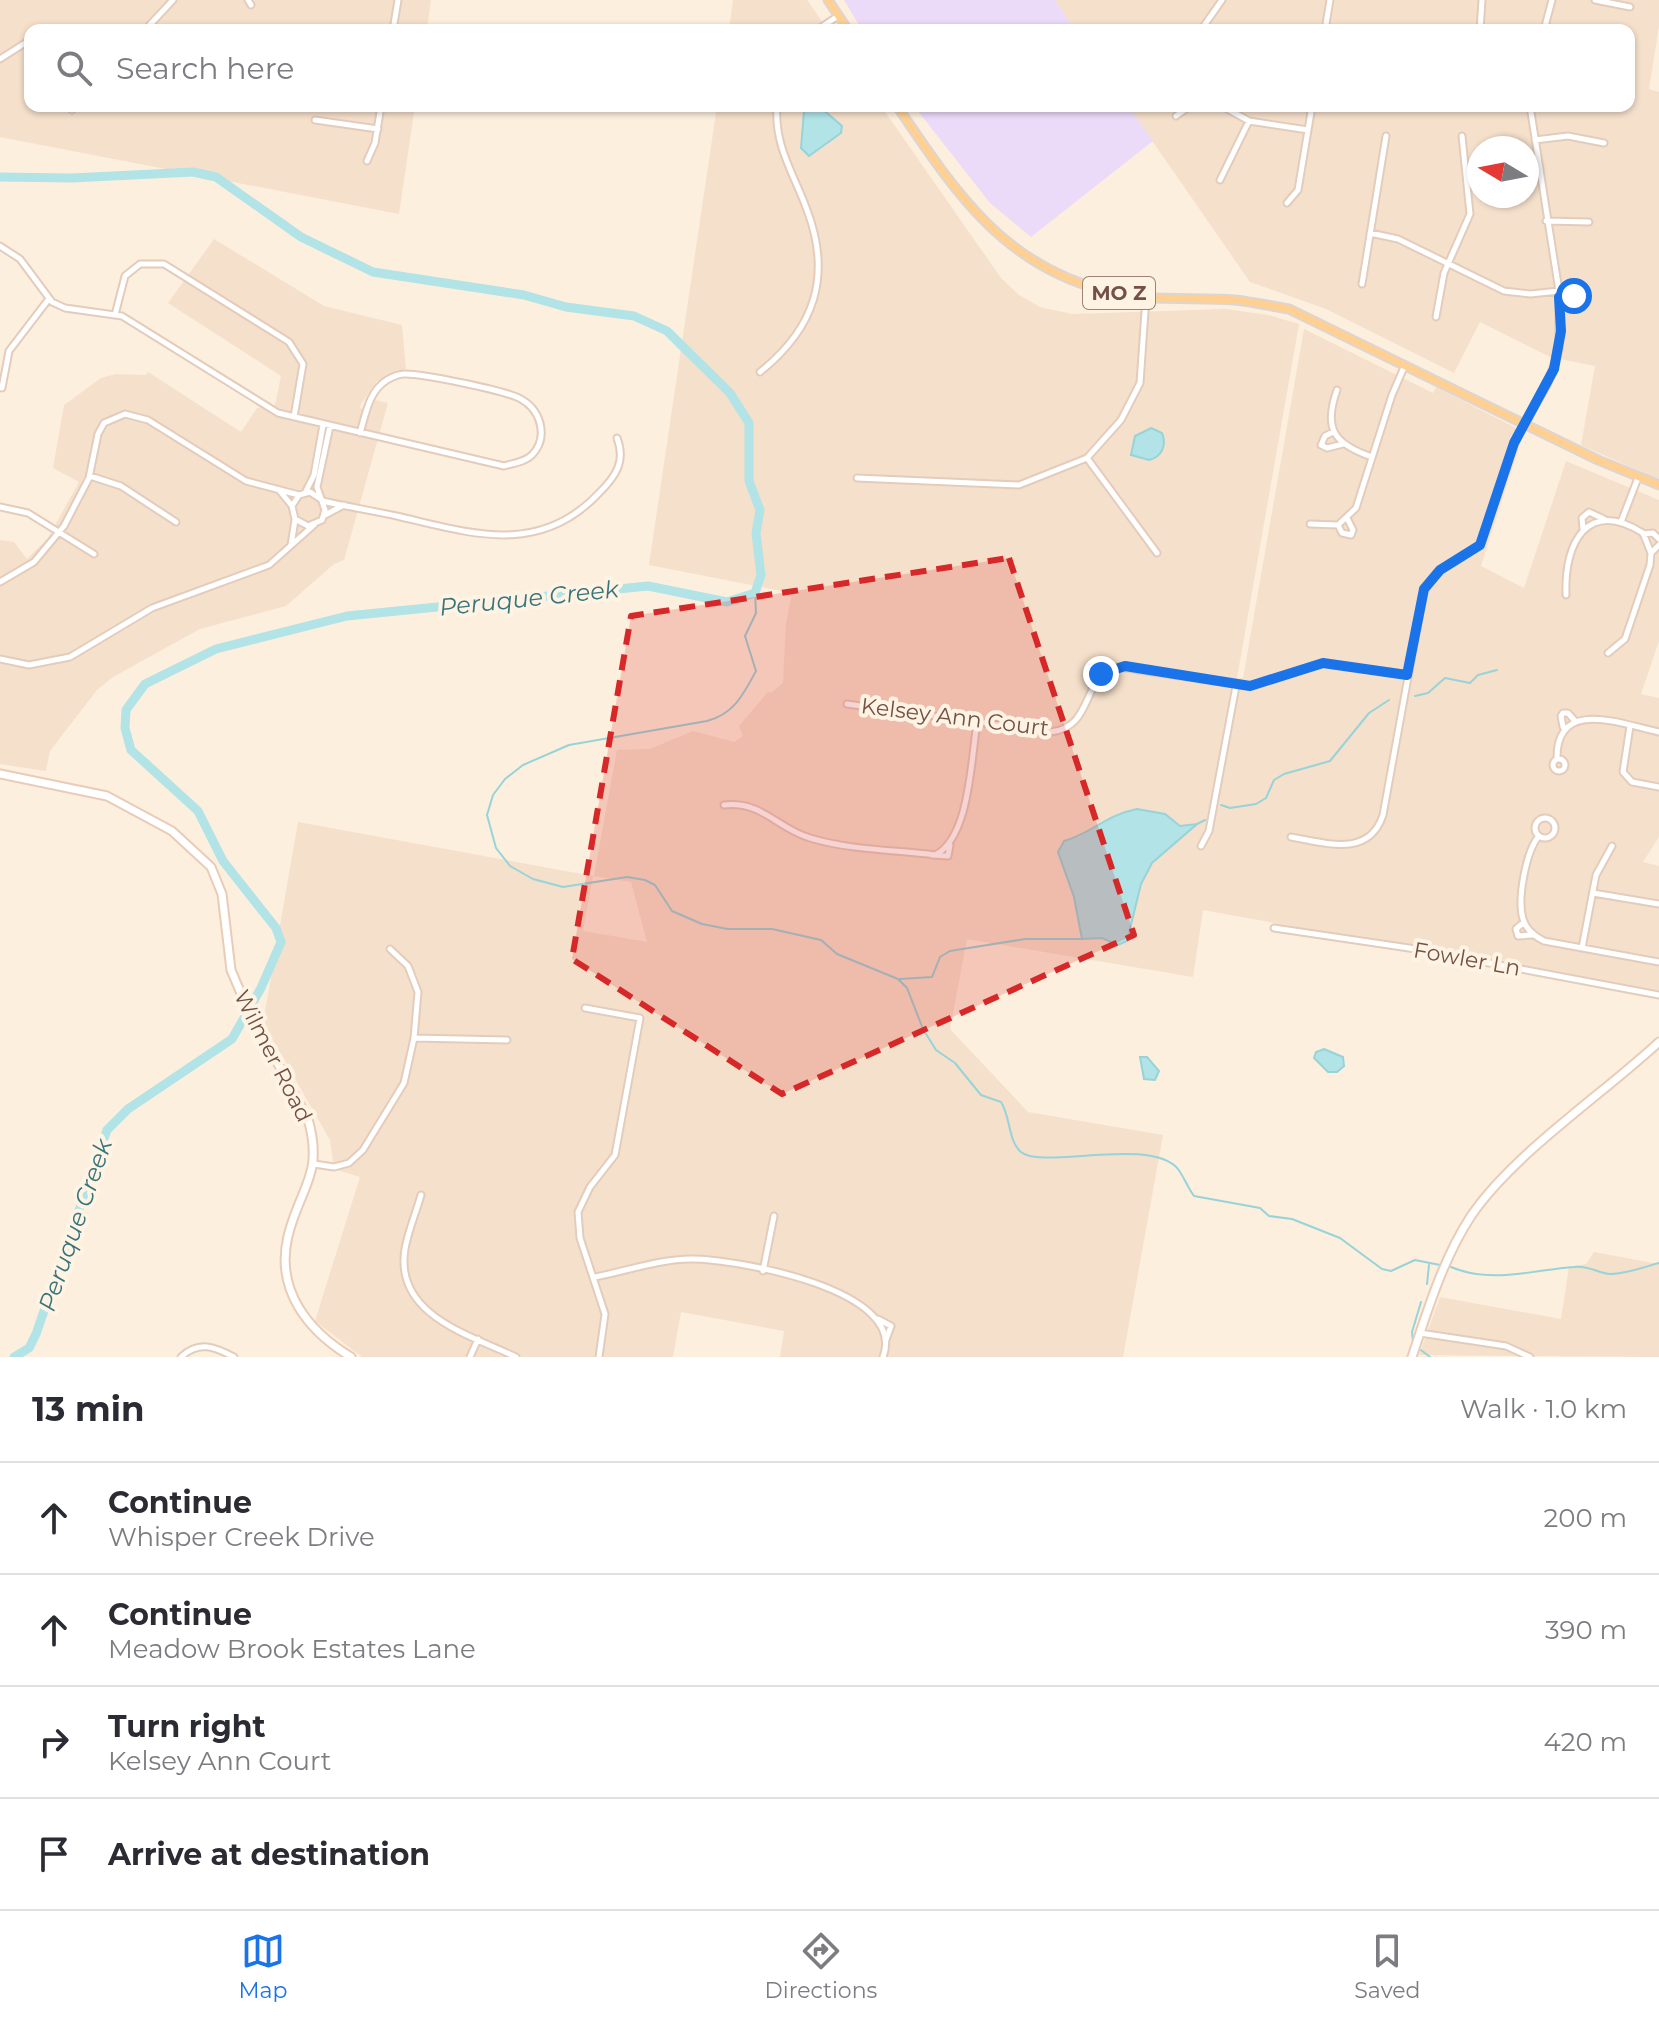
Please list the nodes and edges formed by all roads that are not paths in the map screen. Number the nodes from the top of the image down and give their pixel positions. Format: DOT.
graph roads {
  1 [pos="173,0"];
  2 [pos="398,0"];
  3 [pos="828,0"];
  4 [pos="1222,0"];
  5 [pos="1330,0"];
  6 [pos="1482,0"];
  7 [pos="1552,0"];
  8 [pos="1595,0"];
  9 [pos="1630,7"];
  10 [pos="838,16"];
  11 [pos="151,24"];
  12 [pos="394,24"];
  13 [pos="826,24"];
  14 [pos="844,24"];
  15 [pos="1205,24"];
  16 [pos="1326,24"];
  17 [pos="1480,24"];
  18 [pos="1546,24"];
  19 [pos="24,44"];
  20 [pos="0,59"];
  21 [pos="380,112"];
  22 [pos="777,112"];
  23 [pos="901,112"];
  24 [pos="1182,112"];
  25 [pos="1233,112"];
  26 [pos="1311,112"];
  27 [pos="1531,112"];
  28 [pos="1176,116"];
  29 [pos="315,120"];
  30 [pos="1249,121"];
  31 [pos="378,129"];
  32 [pos="1308,130"];
  33 [pos="1386,136"];
  34 [pos="1462,136"];
  35 [pos="1534,136"];
  36 [pos="1539,140"];
  37 [pos="1604,143"];
  38 [pos="367,161"];
  39 [pos="1539,169"];
  40 [pos="1220,180"];
  41 [pos="1287,203"];
  42 [pos="1546,221"];
  43 [pos="1589,222"];
  44 [pos="1370,233"];
  45 [pos="0,246"];
  46 [pos="1448,264"];
  47 [pos="1362,284"];
  48 [pos="1559,292"];
  49 [pos="1146,297"];
  50 [pos="48,300"];
  51 [pos="115,315"];
  52 [pos="1436,317"];
  53 [pos="1406,365"];
  54 [pos="760,372"];
  55 [pos="2,388"];
  56 [pos="1337,390"];
  57 [pos="294,417"];
  58 [pos="1524,423"];
  59 [pos="327,426"];
  60 [pos="1333,432"];
  61 [pos="360,433"];
  62 [pos="617,438"];
  63 [pos="1343,444"];
  64 [pos="1372,457"];
  65 [pos="1087,458"];
  66 [pos="90,476"];
  67 [pos="857,478"];
  68 [pos="1638,478"];
  69 [pos="1659,485"];
  70 [pos="278,489"];
  71 [pos="302,494"];
  72 [pos="323,500"];
  73 [pos="349,505"];
  74 [pos="292,506"];
  75 [pos="0,507"];
  76 [pos="324,516"];
  77 [pos="1347,518"];
  78 [pos="295,519"];
  79 [pos="1605,520"];
  80 [pos="176,522"];
  81 [pos="1621,522"];
  82 [pos="1310,524"];
  83 [pos="314,525"];
  84 [pos="1338,525"];
  85 [pos="1583,530"];
  86 [pos="59,532"];
  87 [pos="1643,534"];
  88 [pos="1659,539"];
  89 [pos="1659,545"];
  90 [pos="291,548"];
  91 [pos="1157,553"];
  92 [pos="1651,553"];
  93 [pos="94,554"];
  94 [pos="0,582"];
  95 [pos="1566,595"];
  96 [pos="1608,653"];
  97 [pos="1,662"];
  98 [pos="1407,675"];
  99 [pos="1236,686"];
  100 [pos="847,704"];
  101 [pos="1575,721"];
  102 [pos="977,723"];
  103 [pos="1630,726"];
  104 [pos="1564,728"];
  105 [pos="1659,732"];
  106 [pos="1557,759"];
  107 [pos="0,774"];
  108 [pos="1659,787"];
  109 [pos="724,805"];
  110 [pos="1539,836"];
  111 [pos="1291,837"];
  112 [pos="1201,846"];
  113 [pos="1612,846"];
  114 [pos="1593,893"];
  115 [pos="1659,904"];
  116 [pos="1524,922"];
  117 [pos="1274,928"];
  118 [pos="1532,935"];
  119 [pos="1582,948"];
  120 [pos="390,949"];
  121 [pos="1659,962"];
  122 [pos="1659,995"];
  123 [pos="585,1008"];
  124 [pos="414,1038"];
  125 [pos="507,1040"];
  126 [pos="1659,1042"];
  127 [pos="314,1164"];
  128 [pos="421,1195"];
  129 [pos="774,1216"];
  130 [pos="763,1271"];
  131 [pos="595,1277"];
  132 [pos="1420,1333"];
  133 [pos="478,1339"];
  134 [pos="181,1357"];
  135 [pos="234,1357"];
  136 [pos="351,1357"];
  137 [pos="470,1357"];
  138 [pos="516,1357"];
  139 [pos="599,1357"];
  140 [pos="883,1357"];
  141 [pos="1412,1357"];
  142 [pos="1530,1357"];
  1 -- 11 [label="street"];
  2 -- 12 [label="street"];
  3 -- 10 [label="main road"];
  4 -- 15 [label="street"];
  5 -- 16 [label="street"];
  6 -- 17 [label="street"];
  7 -- 18 [label="street"];
  8 -- 9 [label="street"];
  10 -- 13 [label="street"];
  10 -- 14 [label="main road"];
  19 -- 20 [label="street"];
  21 -- 31 [label="street"];
  22 -- 54 [label="street"];
  23 -- 49 [label="main road, MO Z"];
  24 -- 28 [label="street"];
  25 -- 30 [label="street"];
  26 -- 32 [label="street"];
  27 -- 35 [label="street"];
  29 -- 31 [label="street"];
  30 -- 32 [label="street"];
  30 -- 40 [label="street"];
  31 -- 38 [label="street"];
  32 -- 41 [label="street"];
  33 -- 44 [label="street"];
  34 -- 46 [label="street"];
  36 -- 37 [label="street"];
  39 -- 42 [label="street"];
  42 -- 43 [label="street"];
  42 -- 48 [label="street"];
  44 -- 46 [label="street"];
  44 -- 47 [label="street"];
  45 -- 50 [label="street"];
  46 -- 48 [label="street"];
  46 -- 52 [label="street"];
  48 -- 58 [label="street"];
  49 -- 53 [label="main road, MO Z"];
  49 -- 65 [label="street"];
  50 -- 51 [label="street"];
  50 -- 55 [label="street"];
  51 -- 57 [label="street"];
  51 -- 57 [label="street"];
  53 -- 58 [label="main road, MO Z"];
  53 -- 64 [label="street"];
  56 -- 60 [label="street"];
  57 -- 59 [label="street"];
  58 -- 68 [label="main road, MO Z"];
  58 -- 98 [label="street"];
  59 -- 61 [label="street"];
  59 -- 71 [label="street"];
  59 -- 72 [label="street"];
  60 -- 63 [label="street"];
  60 -- 63 [label="street"];
  61 -- 61 [label="street"];
  62 -- 73 [label="street"];
  63 -- 64 [label="street"];
  64 -- 77 [label="street"];
  65 -- 67 [label="street"];
  65 -- 91 [label="street"];
  66 -- 70 [label="street"];
  66 -- 80 [label="street"];
  66 -- 86 [label="street"];
  68 -- 69 [label="main road, MO Z"];
  68 -- 81 [label="street"];
  70 -- 71 [label="street"];
  70 -- 74 [label="street"];
  71 -- 72 [label="street"];
  71 -- 74 [label="street"];
  72 -- 73 [label="street"];
  72 -- 76 [label="street"];
  73 -- 76 [label="street"];
  74 -- 78 [label="street"];
  75 -- 86 [label="street"];
  76 -- 83 [label="street"];
  77 -- 84 [label="street"];
  77 -- 84 [label="street"];
  78 -- 83 [label="street"];
  78 -- 90 [label="street"];
  79 -- 81 [label="street"];
  79 -- 85 [label="street"];
  79 -- 85 [label="street"];
  81 -- 87 [label="street"];
  82 -- 84 [label="street"];
  83 -- 90 [label="street"];
  85 -- 95 [label="street"];
  86 -- 93 [label="street"];
  86 -- 94 [label="street"];
  87 -- 88 [label="street"];
  87 -- 92 [label="street"];
  89 -- 92 [label="street"];
  90 -- 97 [label="street"];
  92 -- 96 [label="street"];
  98 -- 99 [label="street, Kelsey Ann Court"];
  98 -- 111 [label="street"];
  99 -- 102 [label="street, Kelsey Ann Court"];
  99 -- 112 [label="street"];
  100 -- 102 [label="street, Kelsey Ann Court"];
  101 -- 103 [label="street"];
  101 -- 104 [label="street"];
  101 -- 104 [label="street"];
  102 -- 109 [label="street"];
  103 -- 105 [label="street"];
  103 -- 108 [label="street"];
  104 -- 106 [label="street"];
  107 -- 127 [label="street, Wilmer Road"];
  110 -- 110 [label="street"];
  110 -- 116 [label="street"];
  113 -- 114 [label="street"];
  114 -- 115 [label="street"];
  114 -- 119 [label="street"];
  116 -- 118 [label="street"];
  116 -- 118 [label="street"];
  117 -- 122 [label="street, Fowler Ln"];
  118 -- 119 [label="street"];
  119 -- 121 [label="street"];
  120 -- 124 [label="street"];
  123 -- 131 [label="street"];
  124 -- 125 [label="street"];
  124 -- 127 [label="street"];
  126 -- 132 [label="street"];
  127 -- 136 [label="street, Wilmer Road"];
  128 -- 133 [label="street"];
  129 -- 130 [label="street"];
  130 -- 131 [label="street"];
  130 -- 140 [label="street"];
  131 -- 139 [label="street"];
  132 -- 141 [label="street"];
  132 -- 142 [label="street"];
  133 -- 137 [label="street"];
  133 -- 138 [label="street"];
  134 -- 135 [label="street"];
}
